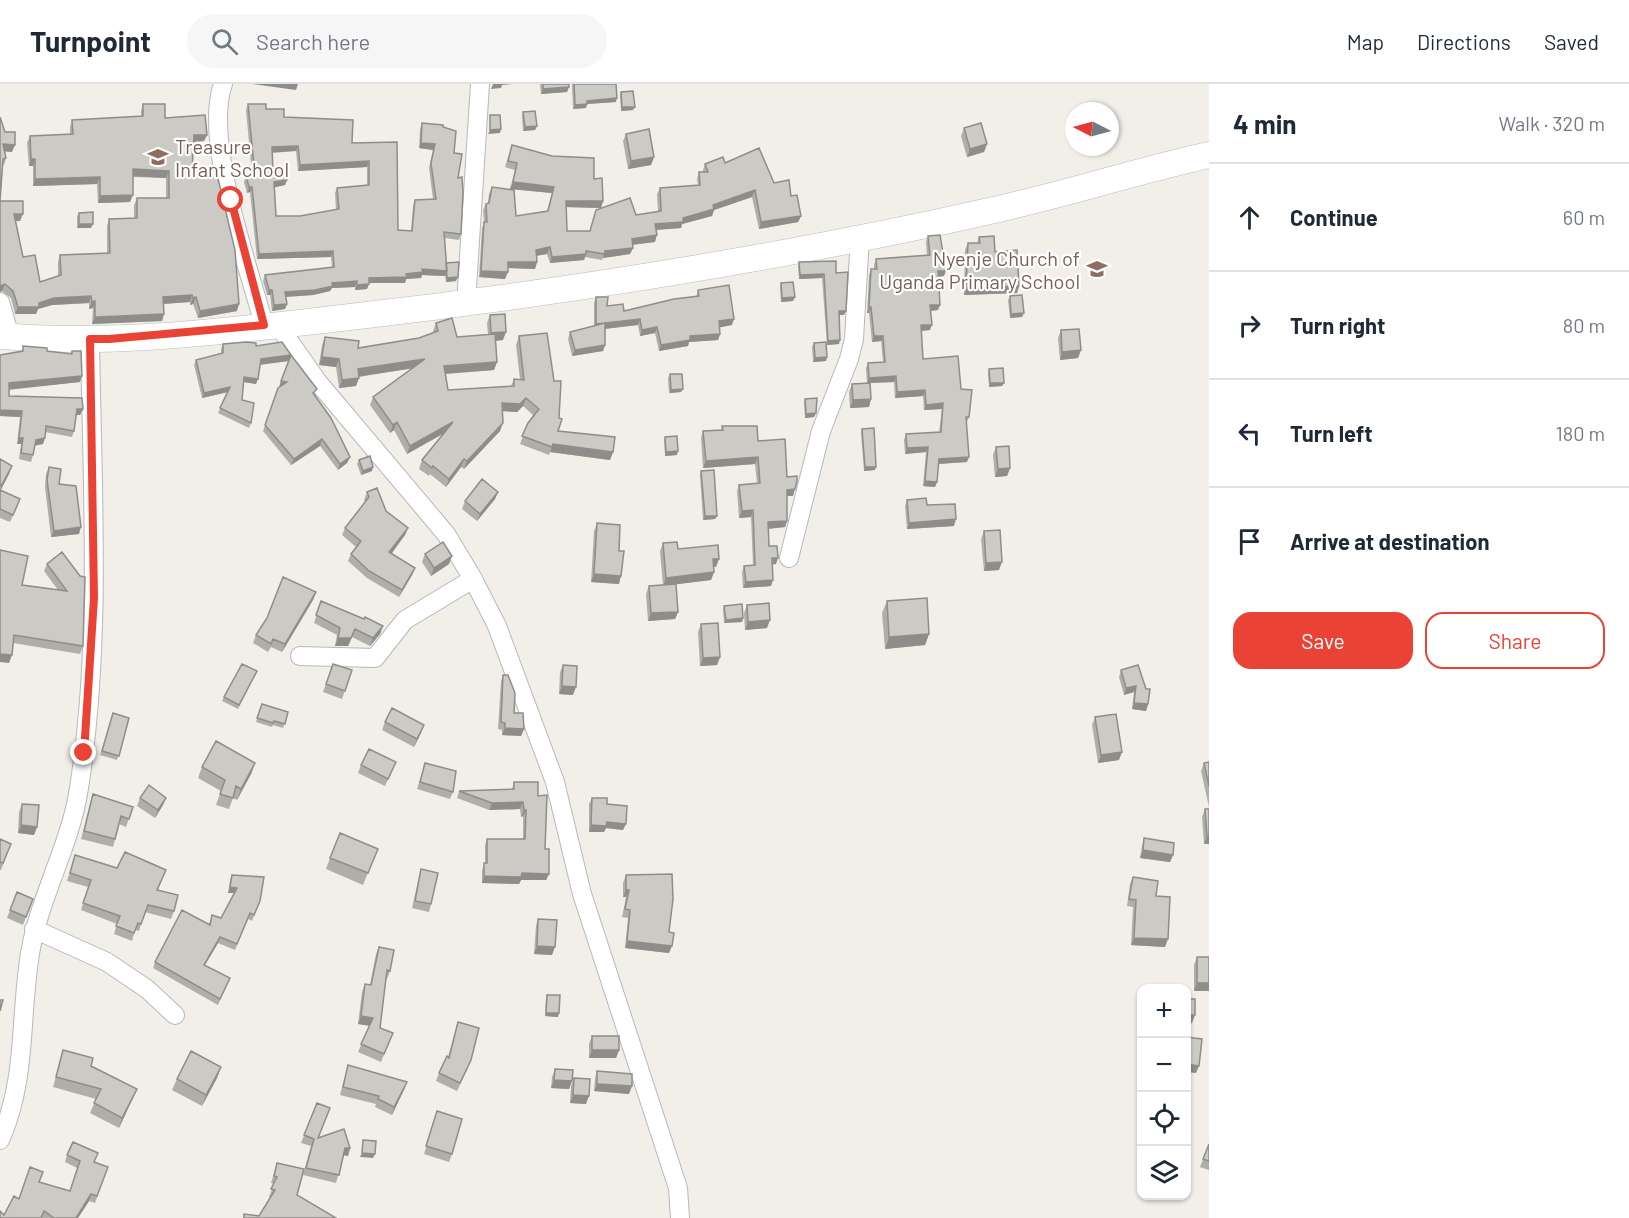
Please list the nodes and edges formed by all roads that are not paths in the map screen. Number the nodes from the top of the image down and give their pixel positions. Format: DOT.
graph roads {
  1 [pos="223,84"];
  2 [pos="480,84"];
  3 [pos="1209,155"];
  4 [pos="860,237"];
  5 [pos="0,302"];
  6 [pos="466,304"];
  7 [pos="271,325"];
  8 [pos="5,336"];
  9 [pos="90,339"];
  10 [pos="789,558"];
  11 [pos="473,579"];
  12 [pos="300,656"];
  13 [pos="34,929"];
  14 [pos="175,1015"];
  15 [pos="0,1140"];
  16 [pos="680,1218"];
  1 -- 7 [label="street"];
  2 -- 6 [label="street"];
  3 -- 4 [label="street"];
  4 -- 6 [label="street"];
  4 -- 10 [label="street"];
  5 -- 8 [label="street"];
  6 -- 7 [label="street"];
  7 -- 9 [label="street"];
  7 -- 11 [label="street"];
  8 -- 9 [label="street"];
  9 -- 13 [label="street"];
  11 -- 12 [label="street"];
  11 -- 16 [label="street"];
  13 -- 14 [label="street"];
  13 -- 15 [label="street"];
}
